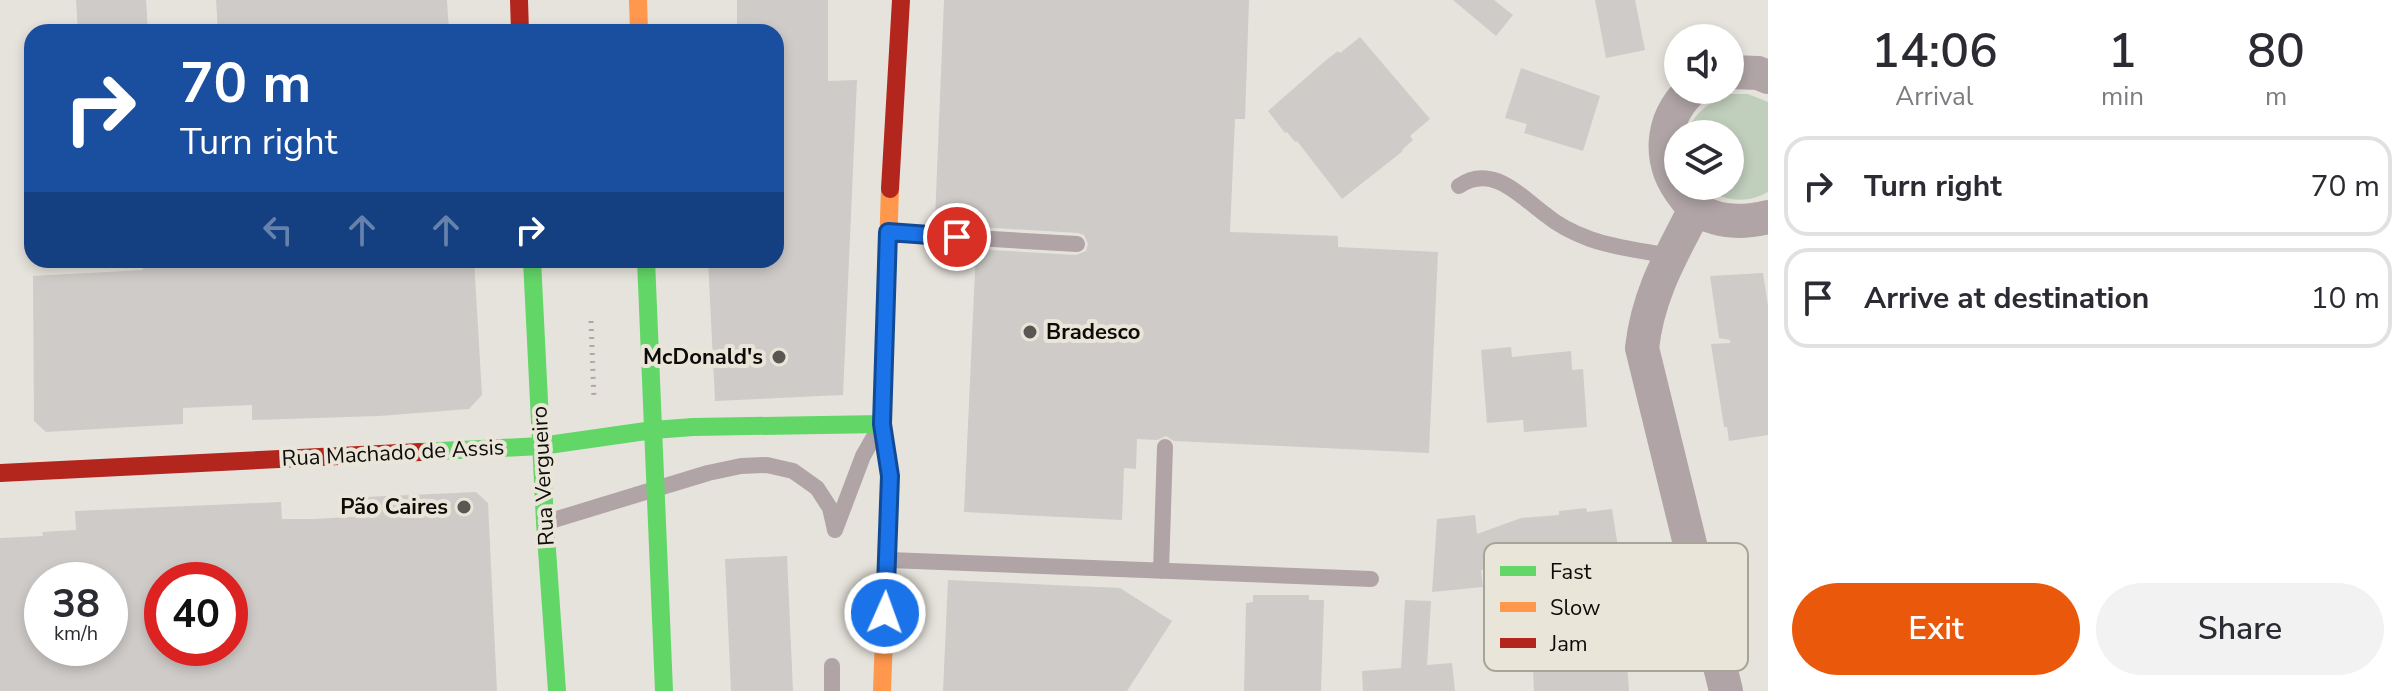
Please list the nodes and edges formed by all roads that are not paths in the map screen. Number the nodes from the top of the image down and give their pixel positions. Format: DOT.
graph roads {
  1 [pos="519,0"];
  2 [pos="638,0"];
  3 [pos="901,0"];
  4 [pos="520,24"];
  5 [pos="639,24"];
  6 [pos="1744,72"];
  7 [pos="1768,77"];
  8 [pos="1677,104"];
  9 [pos="1459,186"];
  10 [pos="1695,209"];
  11 [pos="1768,217"];
  12 [pos="888,232"];
  13 [pos="1077,244"];
  14 [pos="1670,256"];
  15 [pos="532,268"];
  16 [pos="646,268"];
  17 [pos="882,424"];
  18 [pos="653,430"];
  19 [pos="541,446"];
  20 [pos="1165,447"];
  21 [pos="0,473"];
  22 [pos="656,490"];
  23 [pos="545,522"];
  24 [pos="1690,543"];
  25 [pos="887,560"];
  26 [pos="1161,571"];
  27 [pos="1371,579"];
  28 [pos="832,666"];
  29 [pos="1721,671"];
  30 [pos="557,691"];
  31 [pos="664,691"];
  32 [pos="832,691"];
  33 [pos="882,691"];
  34 [pos="1726,691"];
  1 -- 4 [label="street"];
  2 -- 5 [label="street"];
  3 -- 12 [label="street"];
  6 -- 7 [label="street"];
  8 -- 10 [label="street"];
  9 -- 14 [label="lane"];
  10 -- 11 [label="street"];
  10 -- 14 [label="street"];
  12 -- 13 [label="lane"];
  12 -- 17 [label="street"];
  14 -- 24 [label="street"];
  15 -- 19 [label="street, Rua Vergueiro"];
  16 -- 18 [label="street"];
  17 -- 18 [label="street, Rua Machado de Assis"];
  17 -- 22 [label="lane"];
  17 -- 25 [label="street"];
  18 -- 19 [label="street, Rua Machado de Assis"];
  18 -- 22 [label="street"];
  19 -- 21 [label="street, Rua Machado de Assis"];
  19 -- 23 [label="street, Rua Vergueiro"];
  20 -- 26 [label="lane"];
  22 -- 23 [label="lane"];
  22 -- 31 [label="street"];
  23 -- 30 [label="street, Rua Vergueiro"];
  25 -- 26 [label="lane"];
  25 -- 33 [label="street"];
  26 -- 27 [label="lane"];
  28 -- 32 [label="lane"];
  29 -- 34 [label="street"];
}
